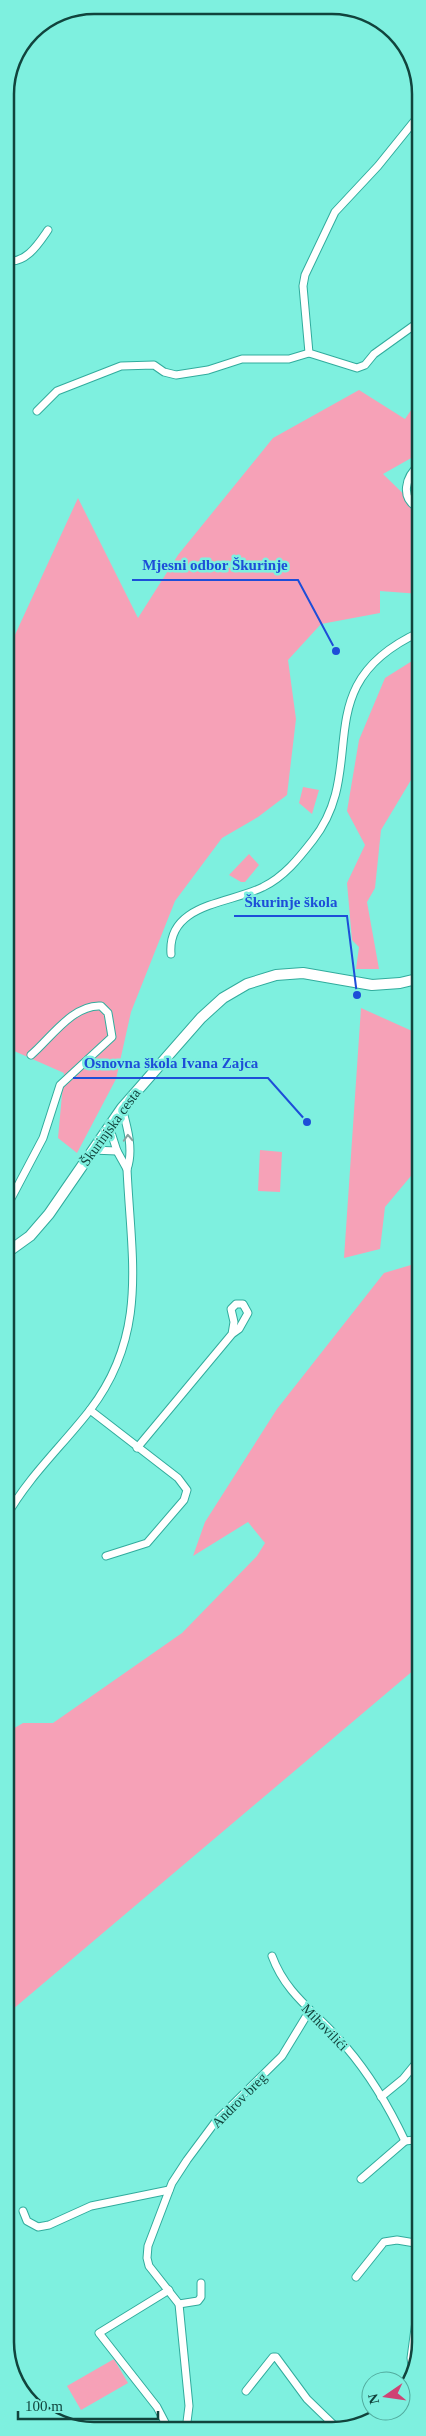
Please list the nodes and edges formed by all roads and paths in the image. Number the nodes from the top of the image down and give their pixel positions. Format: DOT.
graph roads {
  1 [pos="412,124"];
  2 [pos="48,230"];
  3 [pos="14,261"];
  4 [pos="412,327"];
  5 [pos="309,353"];
  6 [pos="37,411"];
  7 [pos="412,471"];
  8 [pos="412,502"];
  9 [pos="412,636"];
  10 [pos="171,954"];
  11 [pos="412,980"];
  12 [pos="31,1055"];
  13 [pos="122,1108"];
  14 [pos="109,1126"];
  15 [pos="92,1150"];
  16 [pos="116,1151"];
  17 [pos="127,1169"];
  18 [pos="14,1195"];
  19 [pos="14,1248"];
  20 [pos="232,1334"];
  21 [pos="90,1410"];
  22 [pos="137,1448"];
  23 [pos="14,1506"];
  24 [pos="106,1556"];
  25 [pos="272,1956"];
  26 [pos="310,2010"];
  27 [pos="412,2068"];
  28 [pos="381,2097"];
  29 [pos="412,2140"];
  30 [pos="405,2141"];
  31 [pos="362,2179"];
  32 [pos="169,2190"];
  33 [pos="22,2211"];
  34 [pos="412,2242"];
  35 [pos="356,2277"];
  36 [pos="201,2283"];
  37 [pos="170,2290"];
  38 [pos="178,2304"];
  39 [pos="412,2346"];
  40 [pos="410,2360"];
  41 [pos="246,2390"];
  42 [pos="165,2422"];
  43 [pos="187,2422"];
  44 [pos="331,2422"];
  1 -- 5 [label="street"];
  2 -- 3 [label="street"];
  4 -- 5 [label="street"];
  5 -- 6 [label="street"];
  7 -- 8 [label="street"];
  9 -- 10 [label="street"];
  11 -- 13 [label="street, Škurinjska cesta"];
  12 -- 18 [label="street"];
  13 -- 14 [label="street, Škurinjska cesta"];
  17 -- 13 [label="street, one-way"];
  14 -- 15 [label="street, Škurinjska cesta"];
  14 -- 16 [label="street"];
  15 -- 16 [label="street"];
  15 -- 19 [label="street, Škurinjska cesta"];
  16 -- 17 [label="street"];
  17 -- 21 [label="street"];
  20 -- 22 [label="street"];
  21 -- 22 [label="street"];
  21 -- 23 [label="street"];
  22 -- 24 [label="street"];
  25 -- 26 [label="street, Mihovilići"];
  26 -- 28 [label="street, Mihovilići"];
  26 -- 32 [label="street, Androv breg"];
  27 -- 28 [label="street"];
  28 -- 30 [label="street, Mihovilići"];
  29 -- 30 [label="street"];
  30 -- 31 [label="street"];
  32 -- 33 [label="street"];
  32 -- 37 [label="street, Androv breg"];
  34 -- 35 [label="street"];
  36 -- 38 [label="street"];
  37 -- 38 [label="street, Androv breg"];
  37 -- 42 [label="street"];
  38 -- 43 [label="street, Androv breg"];
  39 -- 40 [label="street"];
  41 -- 44 [label="street"];
}
